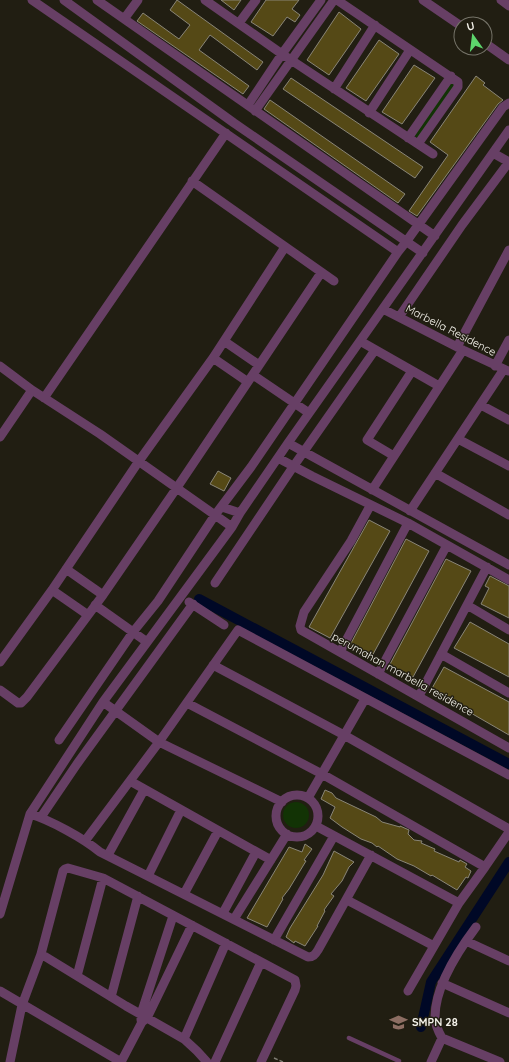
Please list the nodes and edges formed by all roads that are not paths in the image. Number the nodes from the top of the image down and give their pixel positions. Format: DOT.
graph roads {
  1 [pos="32,0"];
  2 [pos="64,0"];
  3 [pos="97,0"];
  4 [pos="138,0"];
  5 [pos="205,0"];
  6 [pos="256,0"];
  7 [pos="321,0"];
  8 [pos="334,0"];
  9 [pos="337,0"];
  10 [pos="423,0"];
  11 [pos="500,0"];
  12 [pos="509,6"];
  13 [pos="124,19"];
  14 [pos="453,21"];
  15 [pos="239,23"];
  16 [pos="375,25"];
  17 [pos="493,48"];
  18 [pos="410,50"];
  19 [pos="282,54"];
  20 [pos="508,56"];
  21 [pos="292,61"];
  22 [pos="451,76"];
  23 [pos="334,89"];
  24 [pos="509,102"];
  25 [pos="252,108"];
  26 [pos="369,112"];
  27 [pos="509,130"];
  28 [pos="226,133"];
  29 [pos="408,138"];
  30 [pos="418,144"];
  31 [pos="493,153"];
  32 [pos="433,154"];
  33 [pos="509,162"];
  34 [pos="192,181"];
  35 [pos="444,223"];
  36 [pos="419,224"];
  37 [pos="457,232"];
  38 [pos="435,236"];
  39 [pos="406,242"];
  40 [pos="285,247"];
  41 [pos="398,252"];
  42 [pos="422,253"];
  43 [pos="508,257"];
  44 [pos="321,272"];
  45 [pos="334,282"];
  46 [pos="383,309"];
  47 [pos="399,316"];
  48 [pos="509,340"];
  49 [pos="224,341"];
  50 [pos="360,341"];
  51 [pos="460,348"];
  52 [pos="375,350"];
  53 [pos="213,358"];
  54 [pos="259,365"];
  55 [pos="0,366"];
  56 [pos="503,369"];
  57 [pos="412,371"];
  58 [pos="250,378"];
  59 [pos="439,386"];
  60 [pos="32,390"];
  61 [pos="44,398"];
  62 [pos="294,404"];
  63 [pos="481,405"];
  64 [pos="309,413"];
  65 [pos="509,420"];
  66 [pos="0,436"];
  67 [pos="458,439"];
  68 [pos="288,443"];
  69 [pos="303,452"];
  70 [pos="394,456"];
  71 [pos="278,458"];
  72 [pos="139,462"];
  73 [pos="509,466"];
  74 [pos="293,467"];
  75 [pos="435,474"];
  76 [pos="176,489"];
  77 [pos="372,490"];
  78 [pos="370,506"];
  79 [pos="222,507"];
  80 [pos="410,511"];
  81 [pos="240,513"];
  82 [pos="215,515"];
  83 [pos="509,515"];
  84 [pos="408,523"];
  85 [pos="232,527"];
  86 [pos="447,545"];
  87 [pos="509,565"];
  88 [pos="487,568"];
  89 [pos="66,569"];
  90 [pos="509,580"];
  91 [pos="215,583"];
  92 [pos="52,590"];
  93 [pos="103,595"];
  94 [pos="181,597"];
  95 [pos="193,604"];
  96 [pos="95,605"];
  97 [pos="467,605"];
  98 [pos="88,615"];
  99 [pos="224,625"];
  100 [pos="509,630"];
  101 [pos="133,632"];
  102 [pos="147,642"];
  103 [pos="340,652"];
  104 [pos="441,654"];
  105 [pos="0,662"];
  106 [pos="213,665"];
  107 [pos="378,674"];
  108 [pos="0,690"];
  109 [pos="509,693"];
  110 [pos="419,696"];
  111 [pos="365,699"];
  112 [pos="103,702"];
  113 [pos="84,703"];
  114 [pos="187,703"];
  115 [pos="97,710"];
  116 [pos="116,711"];
  117 [pos="344,735"];
  118 [pos="59,740"];
  119 [pos="159,742"];
  120 [pos="509,748"];
  121 [pos="322,774"];
  122 [pos="509,775"];
  123 [pos="130,781"];
  124 [pos="144,790"];
  125 [pos="308,798"];
  126 [pos="282,802"];
  127 [pos="181,810"];
  128 [pos="30,814"];
  129 [pos="41,817"];
  130 [pos="316,826"];
  131 [pos="509,830"];
  132 [pos="218,831"];
  133 [pos="287,834"];
  134 [pos="334,836"];
  135 [pos="85,841"];
  136 [pos="256,852"];
  137 [pos="108,856"];
  138 [pos="371,856"];
  139 [pos="271,860"];
  140 [pos="485,868"];
  141 [pos="148,876"];
  142 [pos="103,878"];
  143 [pos="184,894"];
  144 [pos="138,896"];
  145 [pos="347,900"];
  146 [pos="459,903"];
  147 [pos="223,913"];
  148 [pos="0,914"];
  149 [pos="173,916"];
  150 [pos="234,919"];
  151 [pos="192,925"];
  152 [pos="476,927"];
  153 [pos="274,940"];
  154 [pos="466,942"];
  155 [pos="226,943"];
  156 [pos="434,946"];
  157 [pos="41,954"];
  158 [pos="509,961"];
  159 [pos="261,962"];
  160 [pos="77,976"];
  161 [pos="442,983"];
  162 [pos="0,991"];
  163 [pos="408,991"];
  164 [pos="111,997"];
  165 [pos="22,1004"];
  166 [pos="509,1013"];
  167 [pos="143,1018"];
  168 [pos="349,1038"];
  169 [pos="442,1038"];
  170 [pos="184,1039"];
  171 [pos="12,1061"];
  172 [pos="121,1062"];
  173 [pos="207,1062"];
  174 [pos="216,1062"];
  175 [pos="261,1062"];
  176 [pos="399,1062"];
  177 [pos="431,1062"];
  178 [pos="500,1062"];
  1 -- 28 [label="street"];
  2 -- 39 [label="street"];
  3 -- 13 [label="street"];
  4 -- 13 [label="street"];
  5 -- 15 [label="street"];
  6 -- 15 [label="street"];
  7 -- 19 [label="street"];
  8 -- 21 [label="street"];
  9 -- 16 [label="street"];
  10 -- 14 [label="street"];
  11 -- 12 [label="street"];
  13 -- 25 [label="street"];
  15 -- 19 [label="street"];
  16 -- 18 [label="street"];
  16 -- 23 [label="street"];
  17 -- 20 [label="street"];
  18 -- 22 [label="street"];
  18 -- 26 [label="street"];
  19 -- 21 [label="street"];
  19 -- 25 [label="street"];
  21 -- 23 [label="street"];
  21 -- 25 [label="street"];
  22 -- 29 [label="street"];
  22 -- 30 [label="street"];
  23 -- 26 [label="street"];
  24 -- 36 [label="street"];
  25 -- 36 [label="street"];
  26 -- 29 [label="street"];
  27 -- 31 [label="street"];
  28 -- 34 [label="street"];
  28 -- 41 [label="street"];
  29 -- 30 [label="street"];
  30 -- 32 [label="street"];
  31 -- 33 [label="street"];
  31 -- 35 [label="street"];
  33 -- 37 [label="street"];
  34 -- 40 [label="street"];
  34 -- 61 [label="street"];
  35 -- 37 [label="street"];
  35 -- 38 [label="street"];
  36 -- 38 [label="street"];
  36 -- 39 [label="street"];
  37 -- 47 [label="street"];
  38 -- 42 [label="street"];
  39 -- 41 [label="street"];
  39 -- 42 [label="street"];
  40 -- 44 [label="street"];
  40 -- 49 [label="street"];
  41 -- 62 [label="street"];
  42 -- 46 [label="street"];
  43 -- 51 [label="street"];
  44 -- 45 [label="street"];
  44 -- 54 [label="street"];
  46 -- 47 [label="street, Marbella Residence"];
  46 -- 50 [label="street"];
  47 -- 51 [label="street, Marbella Residence"];
  48 -- 56 [label="street"];
  49 -- 53 [label="street"];
  49 -- 54 [label="street"];
  50 -- 52 [label="street"];
  50 -- 64 [label="street"];
  51 -- 56 [label="street, Marbella Residence"];
  51 -- 59 [label="street"];
  52 -- 57 [label="street"];
  52 -- 69 [label="street"];
  53 -- 58 [label="street"];
  53 -- 72 [label="street"];
  54 -- 58 [label="street"];
  55 -- 60 [label="street"];
  56 -- 63 [label="street"];
  57 -- 59 [label="street"];
  57 -- 70 [label="street"];
  58 -- 62 [label="street"];
  58 -- 76 [label="street"];
  59 -- 70 [label="street"];
  60 -- 61 [label="street"];
  60 -- 66 [label="street"];
  61 -- 72 [label="street"];
  62 -- 64 [label="street"];
  62 -- 79 [label="street"];
  63 -- 65 [label="street"];
  63 -- 67 [label="street"];
  64 -- 68 [label="street"];
  67 -- 73 [label="street"];
  67 -- 75 [label="street"];
  68 -- 69 [label="street"];
  68 -- 71 [label="street"];
  69 -- 74 [label="street"];
  69 -- 77 [label="street"];
  70 -- 77 [label="street"];
  71 -- 74 [label="street"];
  71 -- 81 [label="street"];
  72 -- 76 [label="street"];
  72 -- 89 [label="street"];
  74 -- 78 [label="street"];
  74 -- 91 [label="street"];
  75 -- 80 [label="street"];
  75 -- 83 [label="street"];
  76 -- 82 [label="street"];
  76 -- 93 [label="street"];
  77 -- 80 [label="street"];
  78 -- 84 [label="street"];
  78 -- 103 [label="street, perumahan marbella residence"];
  79 -- 81 [label="street"];
  79 -- 82 [label="street"];
  80 -- 87 [label="street"];
  81 -- 85 [label="street"];
  82 -- 85 [label="street"];
  82 -- 101 [label="street"];
  84 -- 86 [label="street"];
  84 -- 103 [label="street"];
  85 -- 94 [label="street"];
  86 -- 88 [label="street"];
  86 -- 107 [label="street"];
  88 -- 90 [label="street"];
  88 -- 97 [label="street"];
  89 -- 92 [label="street"];
  89 -- 93 [label="street"];
  92 -- 98 [label="street"];
  92 -- 105 [label="street"];
  93 -- 96 [label="street"];
  94 -- 95 [label="street"];
  94 -- 102 [label="street"];
  95 -- 99 [label="street"];
  95 -- 116 [label="street"];
  96 -- 98 [label="street"];
  96 -- 101 [label="street"];
  97 -- 100 [label="street"];
  97 -- 104 [label="street"];
  98 -- 108 [label="street"];
  101 -- 102 [label="street"];
  101 -- 113 [label="street"];
  102 -- 112 [label="street"];
  103 -- 107 [label="street, perumahan marbella residence"];
  104 -- 109 [label="street"];
  104 -- 110 [label="street"];
  106 -- 111 [label="street"];
  106 -- 114 [label="street"];
  106 -- 117 [label="street"];
  107 -- 110 [label="street, perumahan marbella residence"];
  110 -- 120 [label="street, perumahan marbella residence"];
  111 -- 117 [label="street"];
  111 -- 122 [label="street"];
  112 -- 115 [label="street"];
  112 -- 116 [label="street"];
  113 -- 115 [label="street"];
  113 -- 118 [label="street"];
  114 -- 119 [label="street"];
  114 -- 121 [label="street"];
  115 -- 128 [label="street"];
  116 -- 119 [label="street"];
  116 -- 129 [label="street"];
  117 -- 121 [label="street"];
  117 -- 131 [label="street"];
  119 -- 123 [label="street"];
  119 -- 126 [label="street"];
  121 -- 125 [label="street"];
  121 -- 140 [label="street"];
  123 -- 124 [label="street"];
  123 -- 135 [label="street"];
  124 -- 127 [label="street"];
  124 -- 137 [label="street"];
  125 -- 126 [label="street"];
  125 -- 130 [label="street"];
  126 -- 133 [label="street"];
  127 -- 132 [label="street"];
  127 -- 141 [label="street"];
  128 -- 129 [label="street"];
  128 -- 148 [label="street"];
  129 -- 135 [label="street"];
  130 -- 133 [label="street"];
  130 -- 134 [label="street"];
  131 -- 140 [label="street"];
  132 -- 136 [label="street"];
  132 -- 143 [label="street"];
  133 -- 139 [label="street"];
  134 -- 138 [label="street"];
  134 -- 153 [label="street"];
  135 -- 137 [label="street"];
  136 -- 139 [label="street"];
  136 -- 147 [label="street"];
  137 -- 141 [label="street"];
  138 -- 145 [label="street"];
  138 -- 146 [label="street"];
  139 -- 150 [label="street"];
  140 -- 146 [label="street"];
  141 -- 143 [label="street"];
  142 -- 144 [label="street"];
  142 -- 157 [label="street"];
  142 -- 160 [label="street"];
  143 -- 147 [label="street"];
  144 -- 149 [label="street"];
  144 -- 164 [label="street"];
  145 -- 153 [label="street"];
  145 -- 156 [label="street"];
  146 -- 156 [label="street"];
  147 -- 150 [label="street"];
  149 -- 151 [label="street"];
  149 -- 167 [label="street"];
  150 -- 153 [label="street"];
  151 -- 155 [label="street"];
  151 -- 167 [label="street"];
  152 -- 154 [label="street"];
  154 -- 158 [label="street"];
  154 -- 161 [label="street"];
  155 -- 159 [label="street"];
  155 -- 170 [label="street"];
  156 -- 163 [label="street"];
  157 -- 160 [label="street"];
  157 -- 165 [label="street"];
  159 -- 174 [label="street"];
  159 -- 175 [label="street"];
  160 -- 164 [label="street"];
  161 -- 166 [label="street"];
  161 -- 169 [label="street"];
  162 -- 165 [label="street"];
  164 -- 167 [label="street"];
  165 -- 171 [label="street"];
  165 -- 172 [label="street"];
  167 -- 170 [label="street"];
  167 -- 172 [label="street"];
  168 -- 176 [label="lane"];
  169 -- 177 [label="street"];
  169 -- 178 [label="street"];
  170 -- 173 [label="street"];
}
